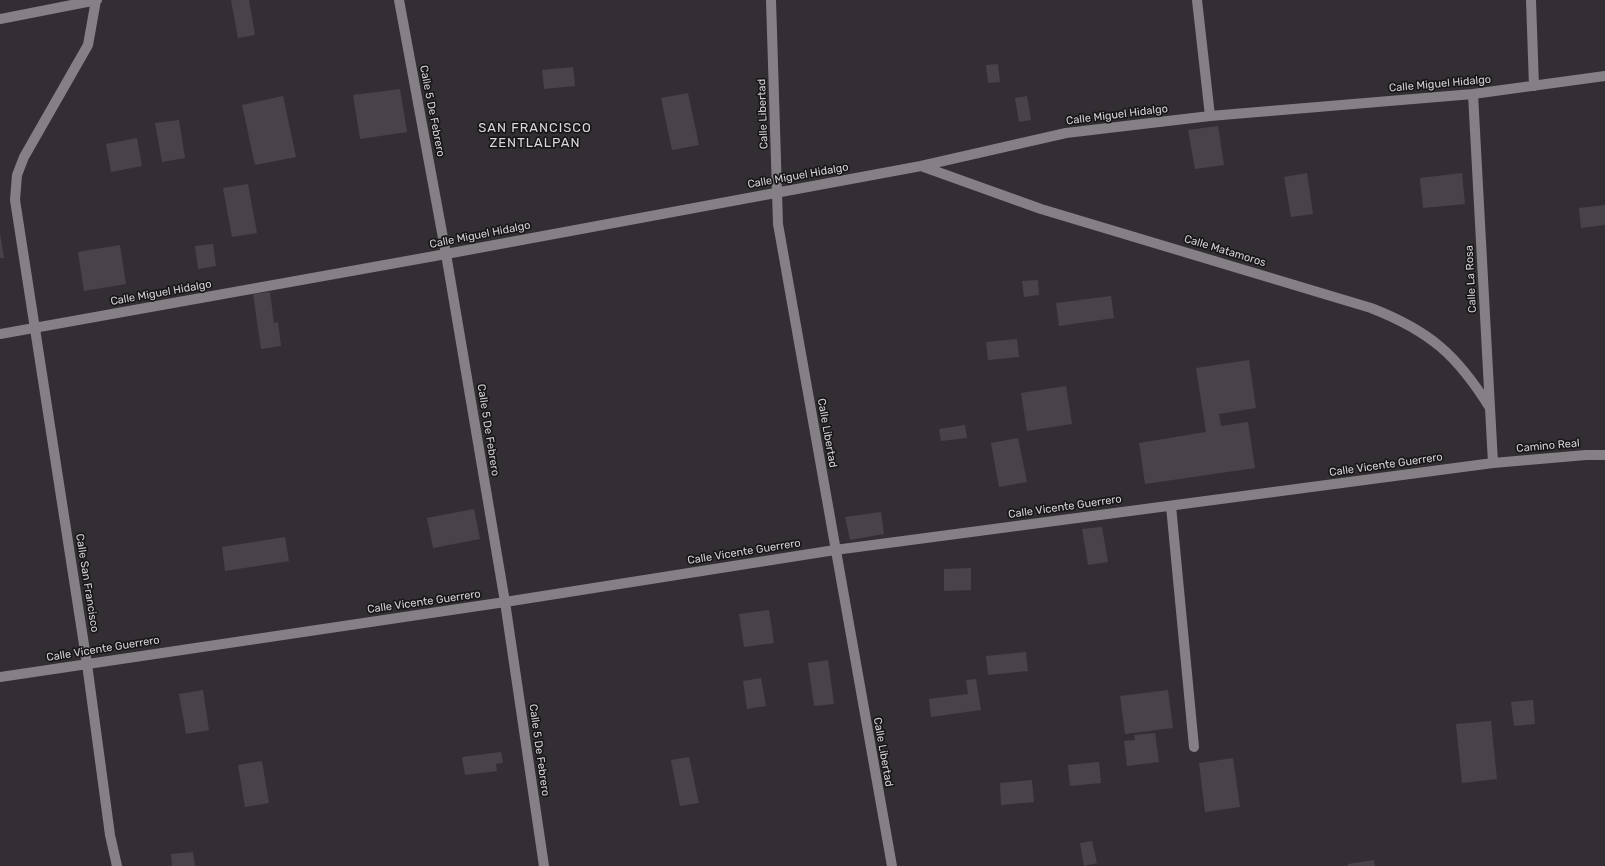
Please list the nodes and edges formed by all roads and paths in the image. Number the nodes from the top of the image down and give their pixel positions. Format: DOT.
graph roads {
  1 [pos="96,0"];
  2 [pos="399,0"];
  3 [pos="772,0"];
  4 [pos="1197,0"];
  5 [pos="1530,0"];
  6 [pos="0,20"];
  7 [pos="1605,76"];
  8 [pos="1534,86"];
  9 [pos="1473,94"];
  10 [pos="1210,116"];
  11 [pos="920,166"];
  12 [pos="778,192"];
  13 [pos="446,254"];
  14 [pos="36,328"];
  15 [pos="0,334"];
  16 [pos="1490,408"];
  17 [pos="1605,455"];
  18 [pos="1493,463"];
  19 [pos="1171,506"];
  20 [pos="835,550"];
  21 [pos="505,602"];
  22 [pos="87,664"];
  23 [pos="0,677"];
  24 [pos="1194,747"];
  25 [pos="117,866"];
  26 [pos="544,866"];
  27 [pos="892,866"];
  1 -- 6 [label="street"];
  1 -- 14 [label="street, Calle San Francisco"];
  2 -- 13 [label="street, Calle 5 De Febrero"];
  3 -- 12 [label="street, Calle Libertad"];
  4 -- 10 [label="street"];
  5 -- 8 [label="street"];
  7 -- 8 [label="street, Calle Miguel Hidalgo"];
  8 -- 9 [label="street, Calle Miguel Hidalgo"];
  9 -- 10 [label="street, Calle Miguel Hidalgo"];
  9 -- 16 [label="street, Calle La Rosa"];
  10 -- 11 [label="street, Calle Miguel Hidalgo"];
  11 -- 12 [label="street, Calle Miguel Hidalgo"];
  11 -- 16 [label="street, Calle Matamoros"];
  12 -- 13 [label="street, Calle Miguel Hidalgo"];
  12 -- 20 [label="street, Calle Libertad"];
  13 -- 14 [label="street, Calle Miguel Hidalgo"];
  13 -- 21 [label="street, Calle 5 De Febrero"];
  14 -- 15 [label="street, Calle Miguel Hidalgo"];
  14 -- 22 [label="street, Calle San Francisco"];
  16 -- 18 [label="street, Calle La Rosa"];
  17 -- 18 [label="street, Camino Real"];
  18 -- 19 [label="street, Calle Vicente Guerrero"];
  19 -- 20 [label="street, Calle Vicente Guerrero"];
  19 -- 24 [label="street"];
  20 -- 21 [label="street, Calle Vicente Guerrero"];
  20 -- 27 [label="street, Calle Libertad"];
  21 -- 22 [label="street, Calle Vicente Guerrero"];
  21 -- 26 [label="street, Calle 5 De Febrero"];
  22 -- 23 [label="street, Calle Vicente Guerrero"];
  22 -- 25 [label="street, Calle San Francisco"];
}
